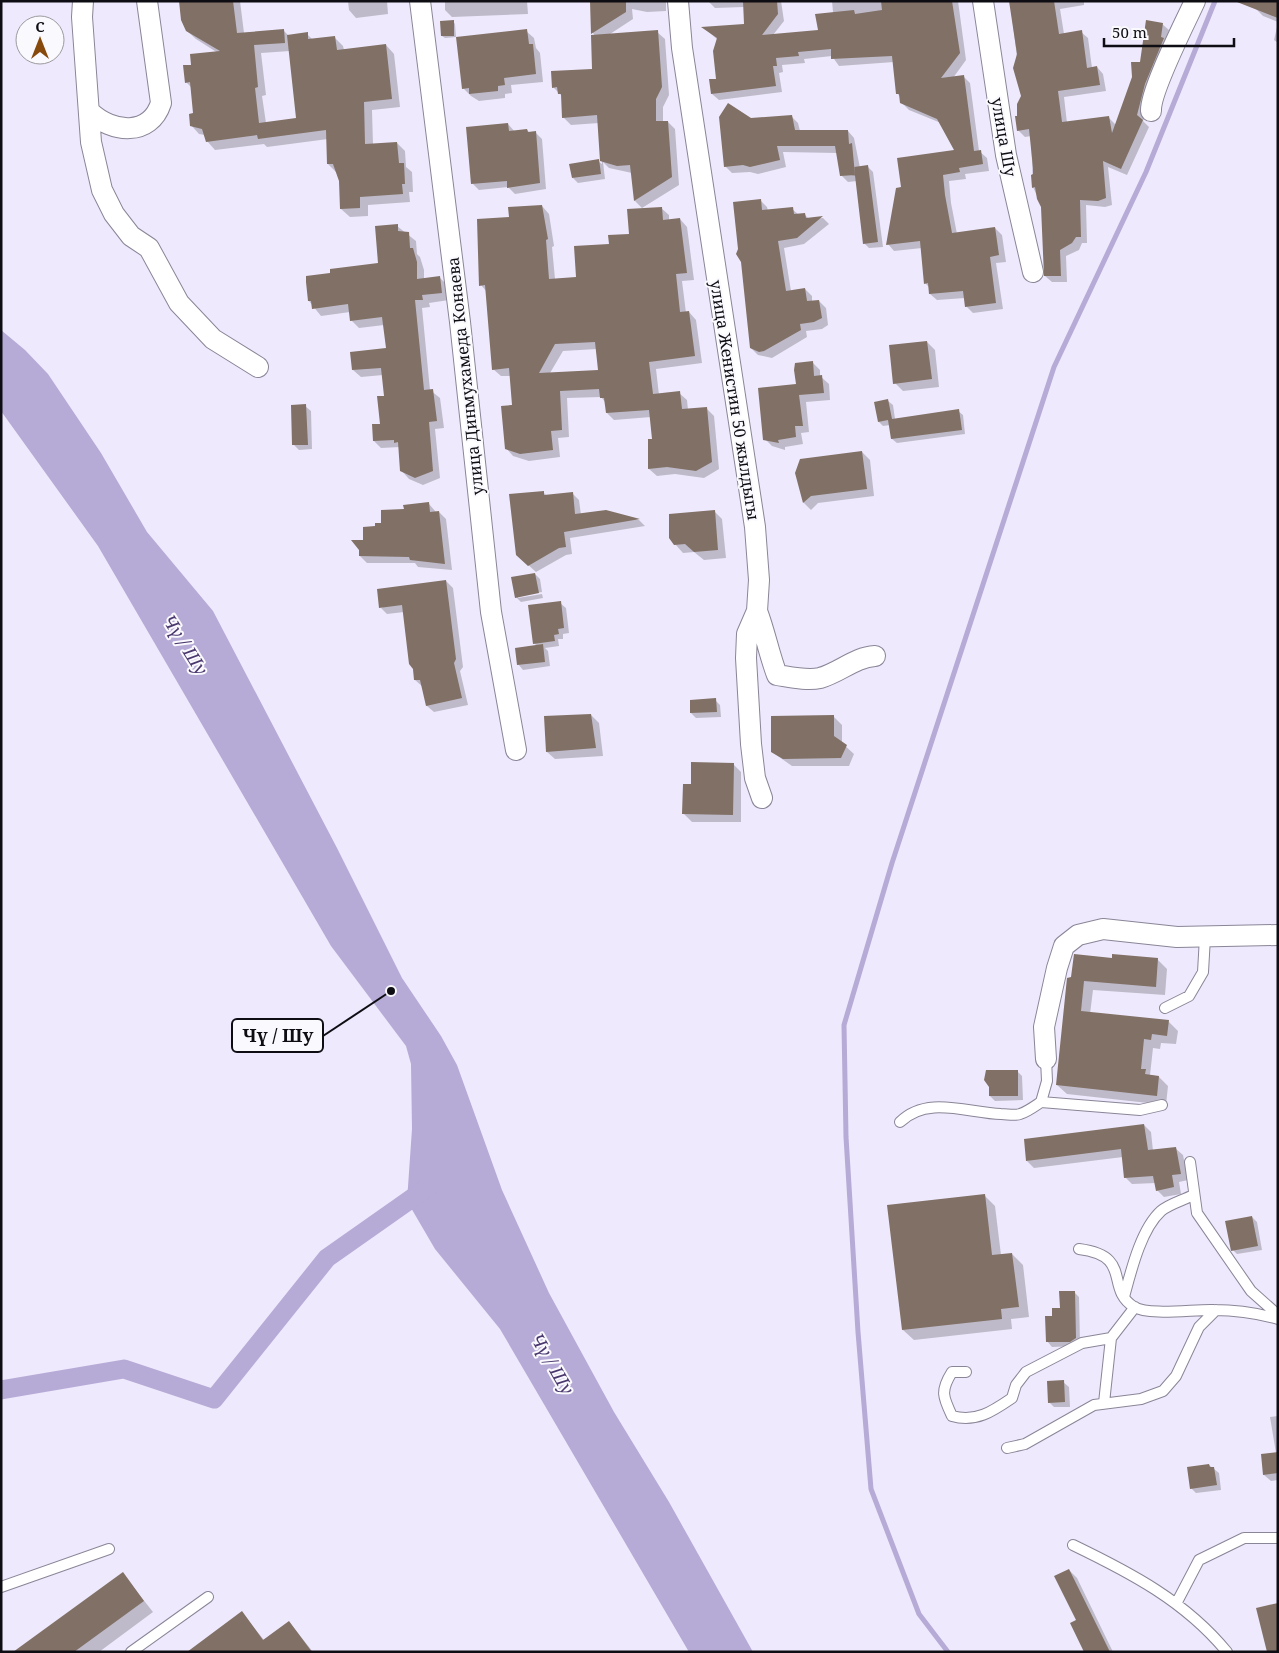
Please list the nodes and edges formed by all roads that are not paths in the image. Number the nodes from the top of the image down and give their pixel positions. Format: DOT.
graph roads {
  1 [pos="83,1"];
  2 [pos="146,1"];
  3 [pos="420,1"];
  4 [pos="678,1"];
  5 [pos="983,1"];
  6 [pos="1195,1"];
  7 [pos="1151,111"];
  8 [pos="90,112"];
  9 [pos="1033,272"];
  10 [pos="258,367"];
  11 [pos="757,611"];
  12 [pos="875,656"];
  13 [pos="516,750"];
  14 [pos="762,798"];
  15 [pos="1278,935"];
  16 [pos="1205,937"];
  17 [pos="1165,1008"];
  18 [pos="1046,1059"];
  19 [pos="1041,1102"];
  20 [pos="1162,1105"];
  21 [pos="900,1122"];
  22 [pos="1190,1162"];
  23 [pos="1193,1196"];
  24 [pos="1079,1249"];
  25 [pos="1124,1297"];
  26 [pos="1135,1307"];
  27 [pos="1216,1310"];
  28 [pos="1278,1315"];
  29 [pos="1278,1319"];
  30 [pos="1111,1338"];
  31 [pos="966,1372"];
  32 [pos="1104,1404"];
  33 [pos="1007,1448"];
  34 [pos="1278,1538"];
  35 [pos="1073,1545"];
  36 [pos="109,1549"];
  37 [pos="1,1587"];
  38 [pos="208,1597"];
  39 [pos="1177,1602"];
  40 [pos="131,1652"];
  41 [pos="1227,1652"];
  1 -- 8 [label="street"];
  2 -- 8 [label="street"];
  3 -- 13 [label="street, улица Динмухамеда Конаева"];
  4 -- 11 [label="street, улица Женистин 50 жылдыгы"];
  5 -- 9 [label="street, улица Шу"];
  6 -- 7 [label="street"];
  8 -- 10 [label="street"];
  11 -- 12 [label="street"];
  11 -- 14 [label="street, улица Женистин 50 жылдыгы"];
  15 -- 16 [label="street"];
  16 -- 17 [label="lane"];
  16 -- 18 [label="street"];
  18 -- 19 [label="lane"];
  19 -- 20 [label="lane"];
  19 -- 21 [label="lane"];
  22 -- 23 [label="lane"];
  23 -- 25 [label="lane"];
  23 -- 28 [label="lane"];
  24 -- 25 [label="lane"];
  25 -- 26 [label="lane"];
  26 -- 27 [label="lane"];
  26 -- 30 [label="lane"];
  27 -- 29 [label="lane"];
  27 -- 32 [label="lane"];
  30 -- 31 [label="lane"];
  30 -- 32 [label="lane"];
  32 -- 33 [label="lane"];
  34 -- 39 [label="lane"];
  35 -- 39 [label="lane"];
  36 -- 37 [label="lane"];
  38 -- 40 [label="lane"];
  39 -- 41 [label="lane"];
}
